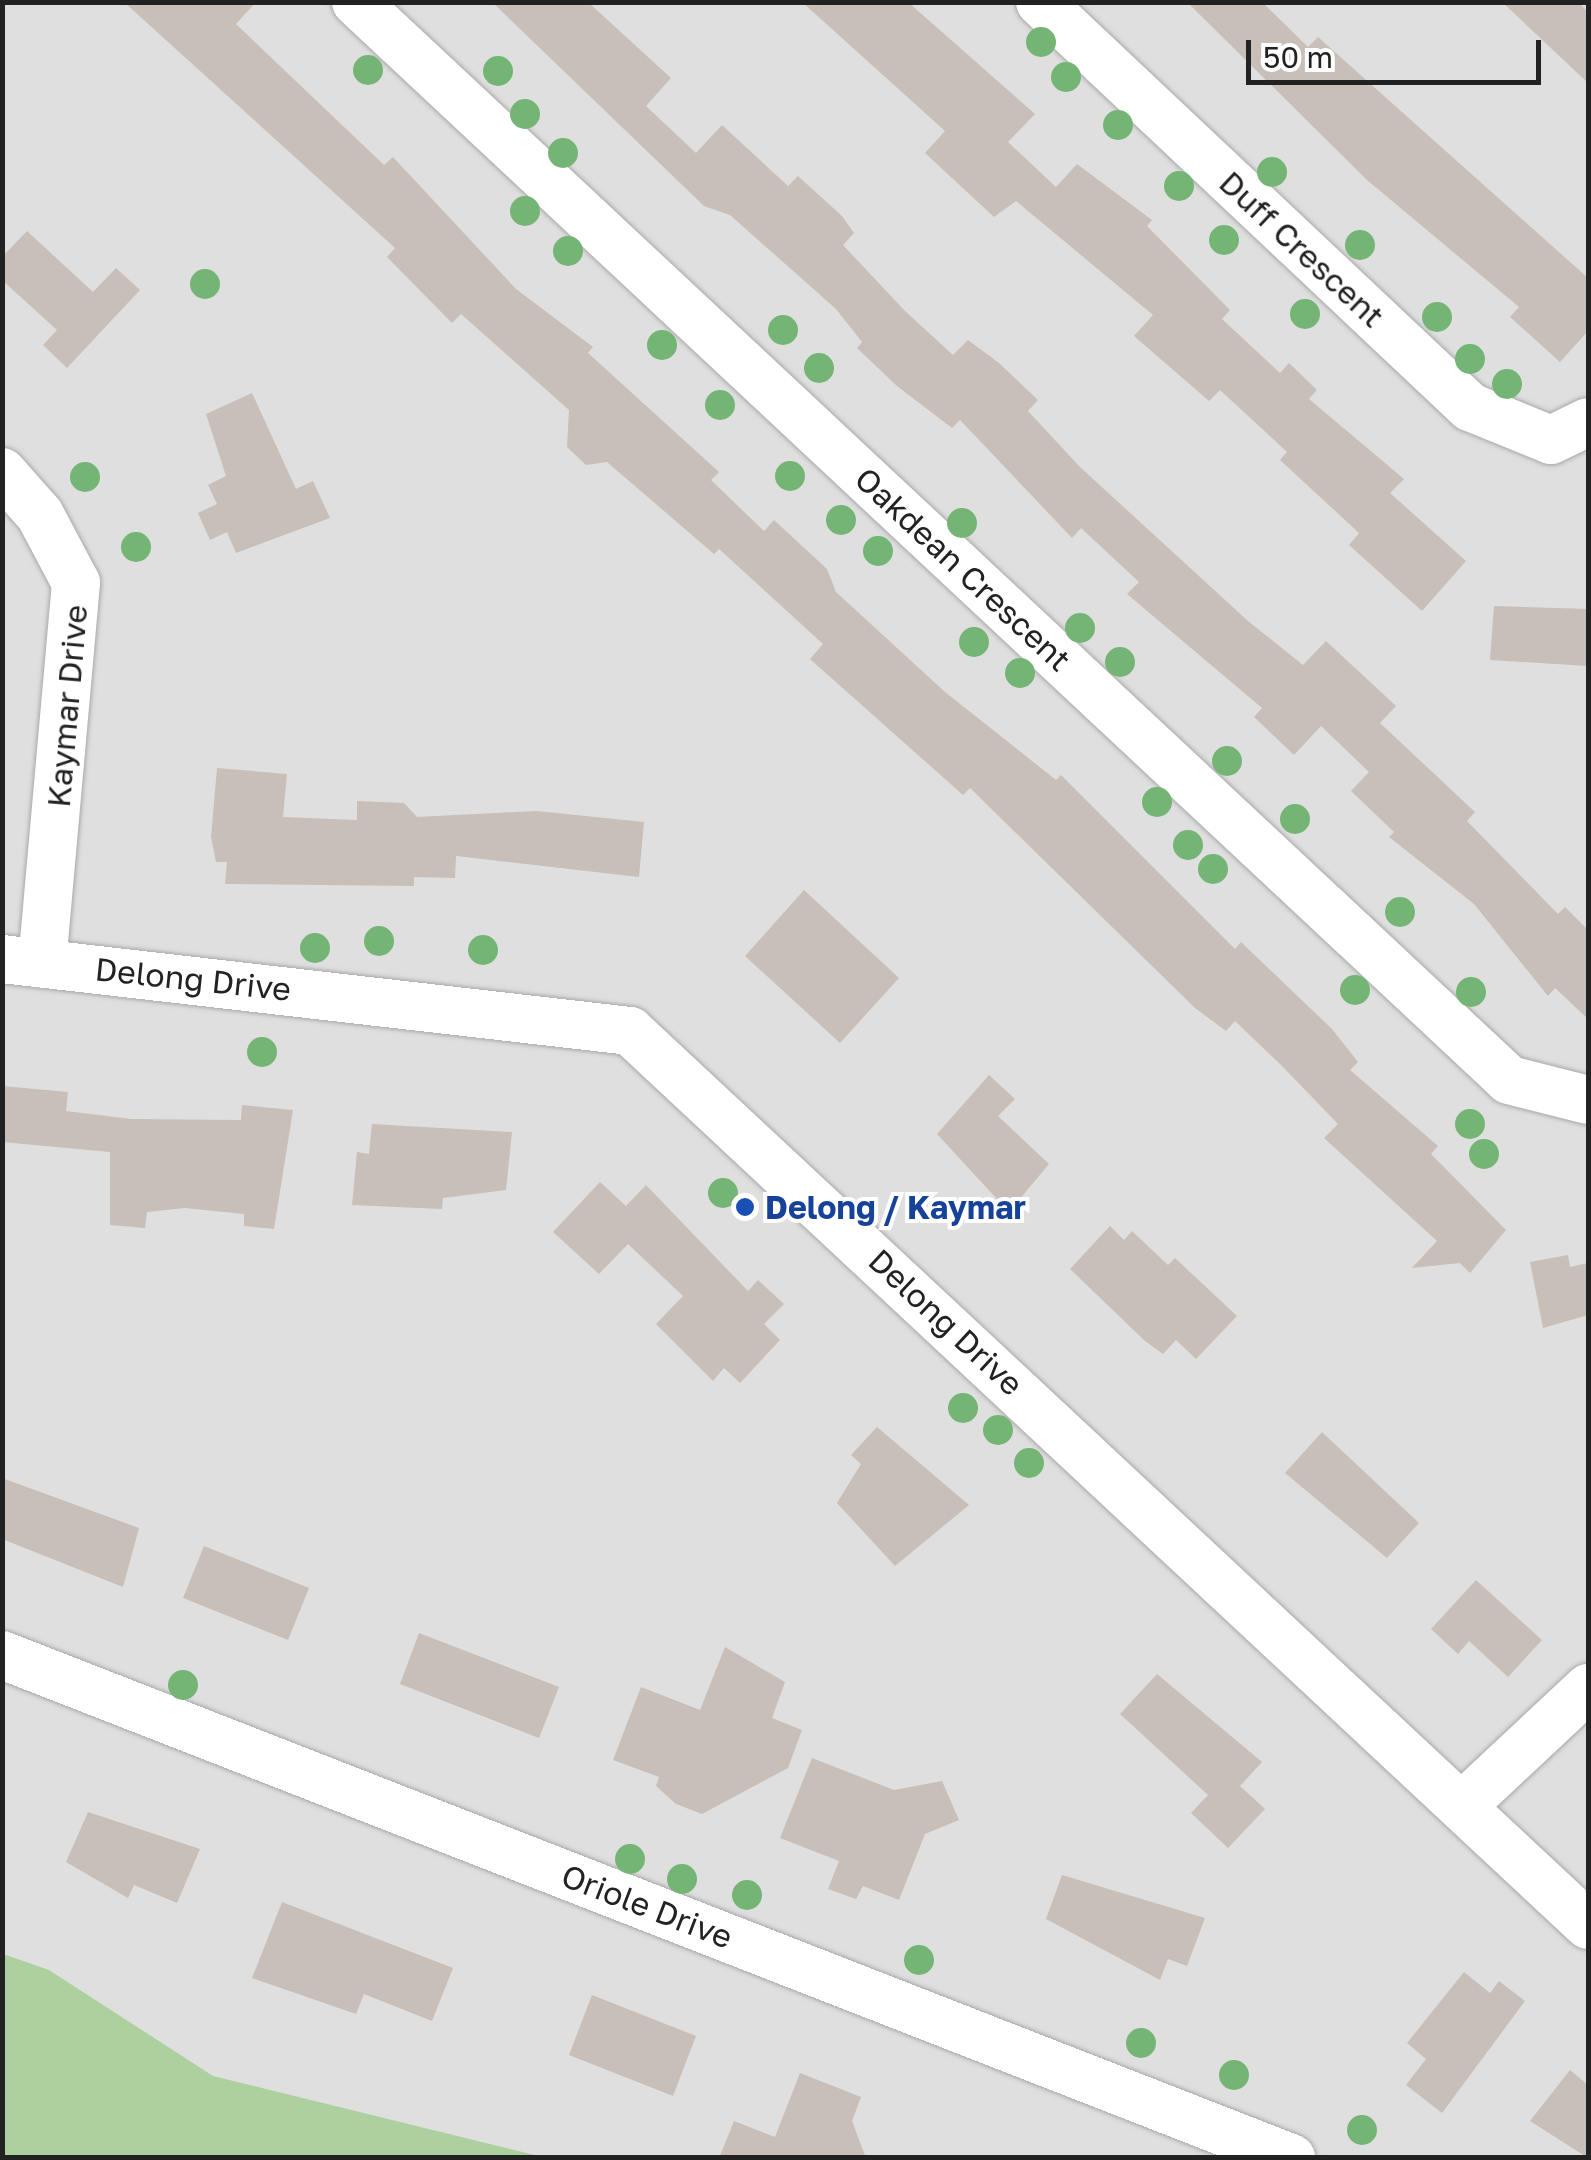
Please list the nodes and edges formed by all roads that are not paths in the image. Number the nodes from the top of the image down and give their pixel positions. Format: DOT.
graph roads {
  1 [pos="356,2"];
  2 [pos="1040,2"];
  3 [pos="1588,422"];
  4 [pos="2,472"];
  5 [pos="22,961"];
  6 [pos="1588,1100"];
  7 [pos="2,1655"];
  8 [pos="1588,1688"];
  9 [pos="1462,1806"];
  10 [pos="1588,1925"];
  11 [pos="1291,2158"];
  1 -- 6 [label="street, Oakdean Crescent"];
  2 -- 3 [label="street, Duff Crescent"];
  4 -- 5 [label="street, Kaymar Drive"];
  5 -- 9 [label="street, Delong Drive"];
  7 -- 11 [label="street, Oriole Drive"];
  8 -- 9 [label="street"];
  9 -- 10 [label="street, Delong Drive"];
}
